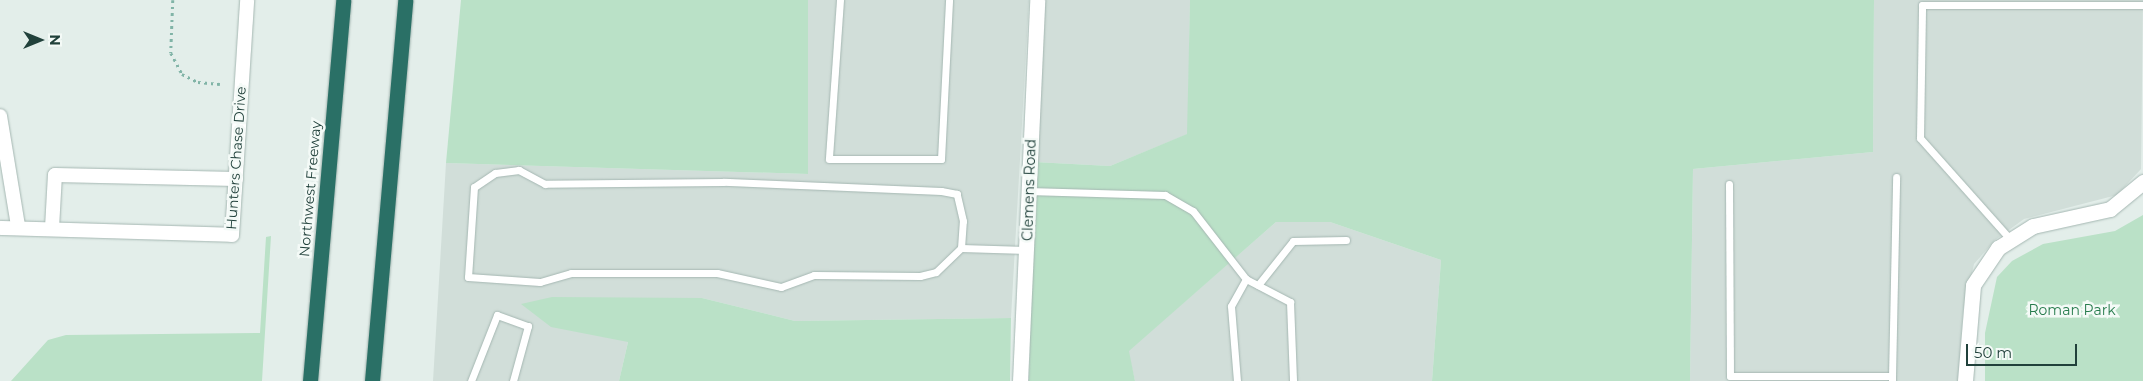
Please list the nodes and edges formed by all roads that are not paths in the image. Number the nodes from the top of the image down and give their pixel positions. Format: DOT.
graph roads {
  1 [pos="247,0"];
  2 [pos="343,0"];
  3 [pos="404,0"];
  4 [pos="840,0"];
  5 [pos="949,0"];
  6 [pos="1037,0"];
  7 [pos="2143,5"];
  8 [pos="0,116"];
  9 [pos="1896,177"];
  10 [pos="236,179"];
  11 [pos="2143,182"];
  12 [pos="1728,184"];
  13 [pos="1028,191"];
  14 [pos="18,226"];
  15 [pos="0,228"];
  16 [pos="52,228"];
  17 [pos="2010,239"];
  18 [pos="1346,240"];
  19 [pos="961,248"];
  20 [pos="1026,250"];
  21 [pos="1246,279"];
  22 [pos="1258,286"];
  23 [pos="1892,378"];
  24 [pos="310,381"];
  25 [pos="372,381"];
  26 [pos="471,381"];
  27 [pos="513,381"];
  28 [pos="1020,381"];
  29 [pos="1237,381"];
  30 [pos="1293,381"];
  31 [pos="1966,381"];
  1 -- 10 [label="street, Hunters Chase Drive"];
  2 -- 24 [label="highway, Northwest Freeway"];
  3 -- 25 [label="highway"];
  4 -- 5 [label="lane"];
  6 -- 13 [label="street, Clemens Road"];
  7 -- 17 [label="lane"];
  8 -- 14 [label="street"];
  9 -- 23 [label="lane"];
  10 -- 16 [label="street"];
  10 -- 16 [label="street, Hunters Chase Drive"];
  11 -- 17 [label="street"];
  12 -- 23 [label="lane"];
  13 -- 20 [label="street, Clemens Road"];
  13 -- 21 [label="lane"];
  14 -- 15 [label="street, Hunters Chase Drive"];
  14 -- 16 [label="street, Hunters Chase Drive"];
  17 -- 31 [label="street"];
  18 -- 22 [label="lane"];
  19 -- 19 [label="lane"];
  19 -- 20 [label="lane"];
  20 -- 28 [label="street, Clemens Road"];
  21 -- 22 [label="lane"];
  21 -- 29 [label="lane"];
  22 -- 30 [label="lane"];
  26 -- 27 [label="lane"];
}
